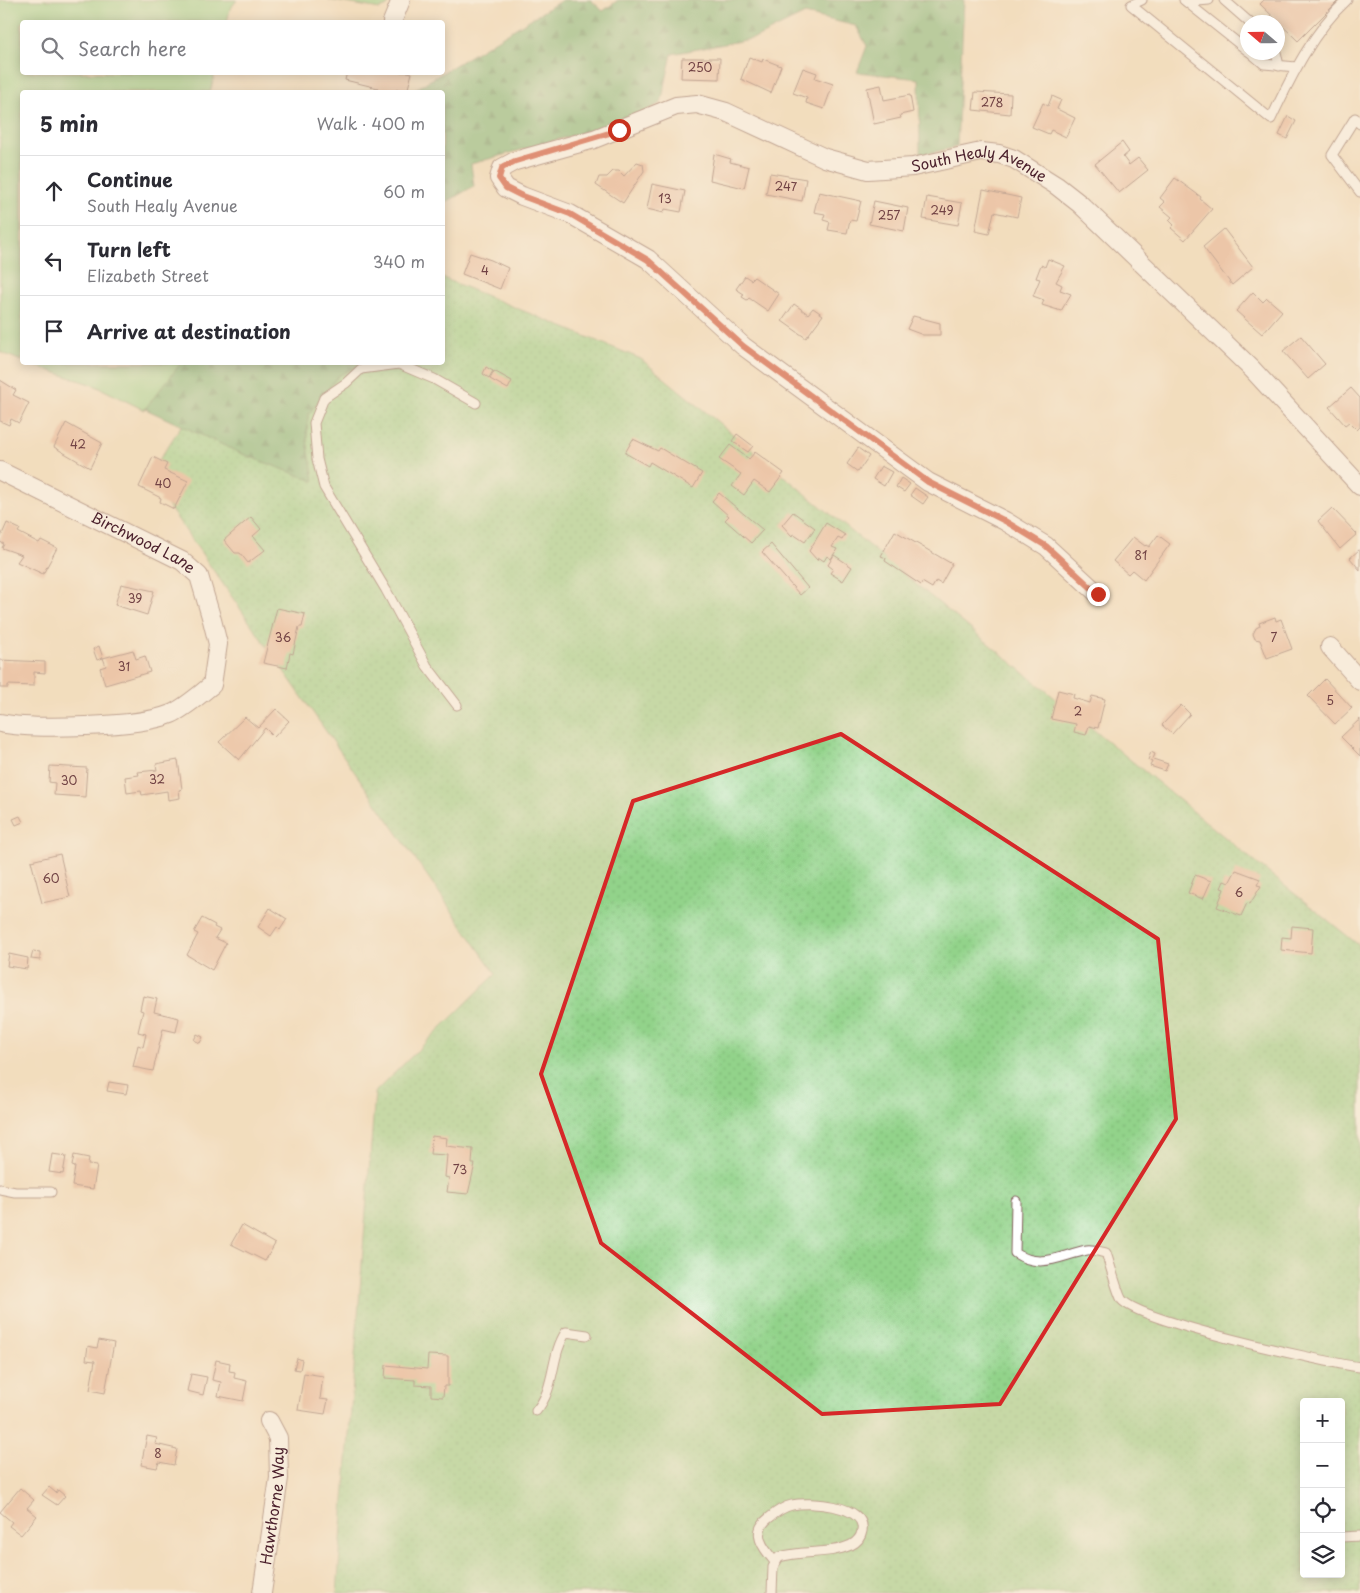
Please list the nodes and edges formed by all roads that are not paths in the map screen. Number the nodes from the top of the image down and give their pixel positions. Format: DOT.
graph roads {
  1 [pos="401,0"];
  2 [pos="1142,0"];
  3 [pos="1209,0"];
  4 [pos="1224,0"];
  5 [pos="1347,0"];
  6 [pos="1186,1"];
  7 [pos="1241,15"];
  8 [pos="393,20"];
  9 [pos="1240,45"];
  10 [pos="1259,60"];
  11 [pos="1278,60"];
  12 [pos="1279,66"];
  13 [pos="1296,67"];
  14 [pos="1360,124"];
  15 [pos="1360,192"];
  16 [pos="392,365"];
  17 [pos="401,365"];
  18 [pos="476,403"];
  19 [pos="0,471"];
  20 [pos="1360,486"];
  21 [pos="1098,594"];
  22 [pos="1330,648"];
  23 [pos="1360,681"];
  24 [pos="457,705"];
  25 [pos="0,723"];
  26 [pos="0,1190"];
  27 [pos="51,1192"];
  28 [pos="1016,1201"];
  29 [pos="587,1336"];
  30 [pos="1360,1367"];
  31 [pos="536,1411"];
  32 [pos="269,1421"];
  33 [pos="1360,1536"];
  34 [pos="1345,1537"];
  35 [pos="775,1562"];
  36 [pos="262,1593"];
  37 [pos="772,1593"];
  1 -- 8 [label="street"];
  2 -- 13 [label="lane"];
  3 -- 6 [label="lane"];
  4 -- 7 [label="lane"];
  5 -- 13 [label="lane"];
  6 -- 9 [label="lane"];
  10 -- 12 [label="lane"];
  11 -- 12 [label="lane"];
  12 -- 13 [label="lane"];
  14 -- 15 [label="lane"];
  16 -- 24 [label="lane"];
  17 -- 18 [label="lane"];
  19 -- 25 [label="street, Birchwood Lane"];
  20 -- 21 [label="street, South Healy Avenue"];
  22 -- 23 [label="street"];
  26 -- 27 [label="lane"];
  28 -- 30 [label="lane"];
  29 -- 31 [label="lane"];
  32 -- 36 [label="street, Hawthorne Way"];
  33 -- 34 [label="lane"];
  35 -- 35 [label="lane"];
  35 -- 37 [label="lane"];
}
